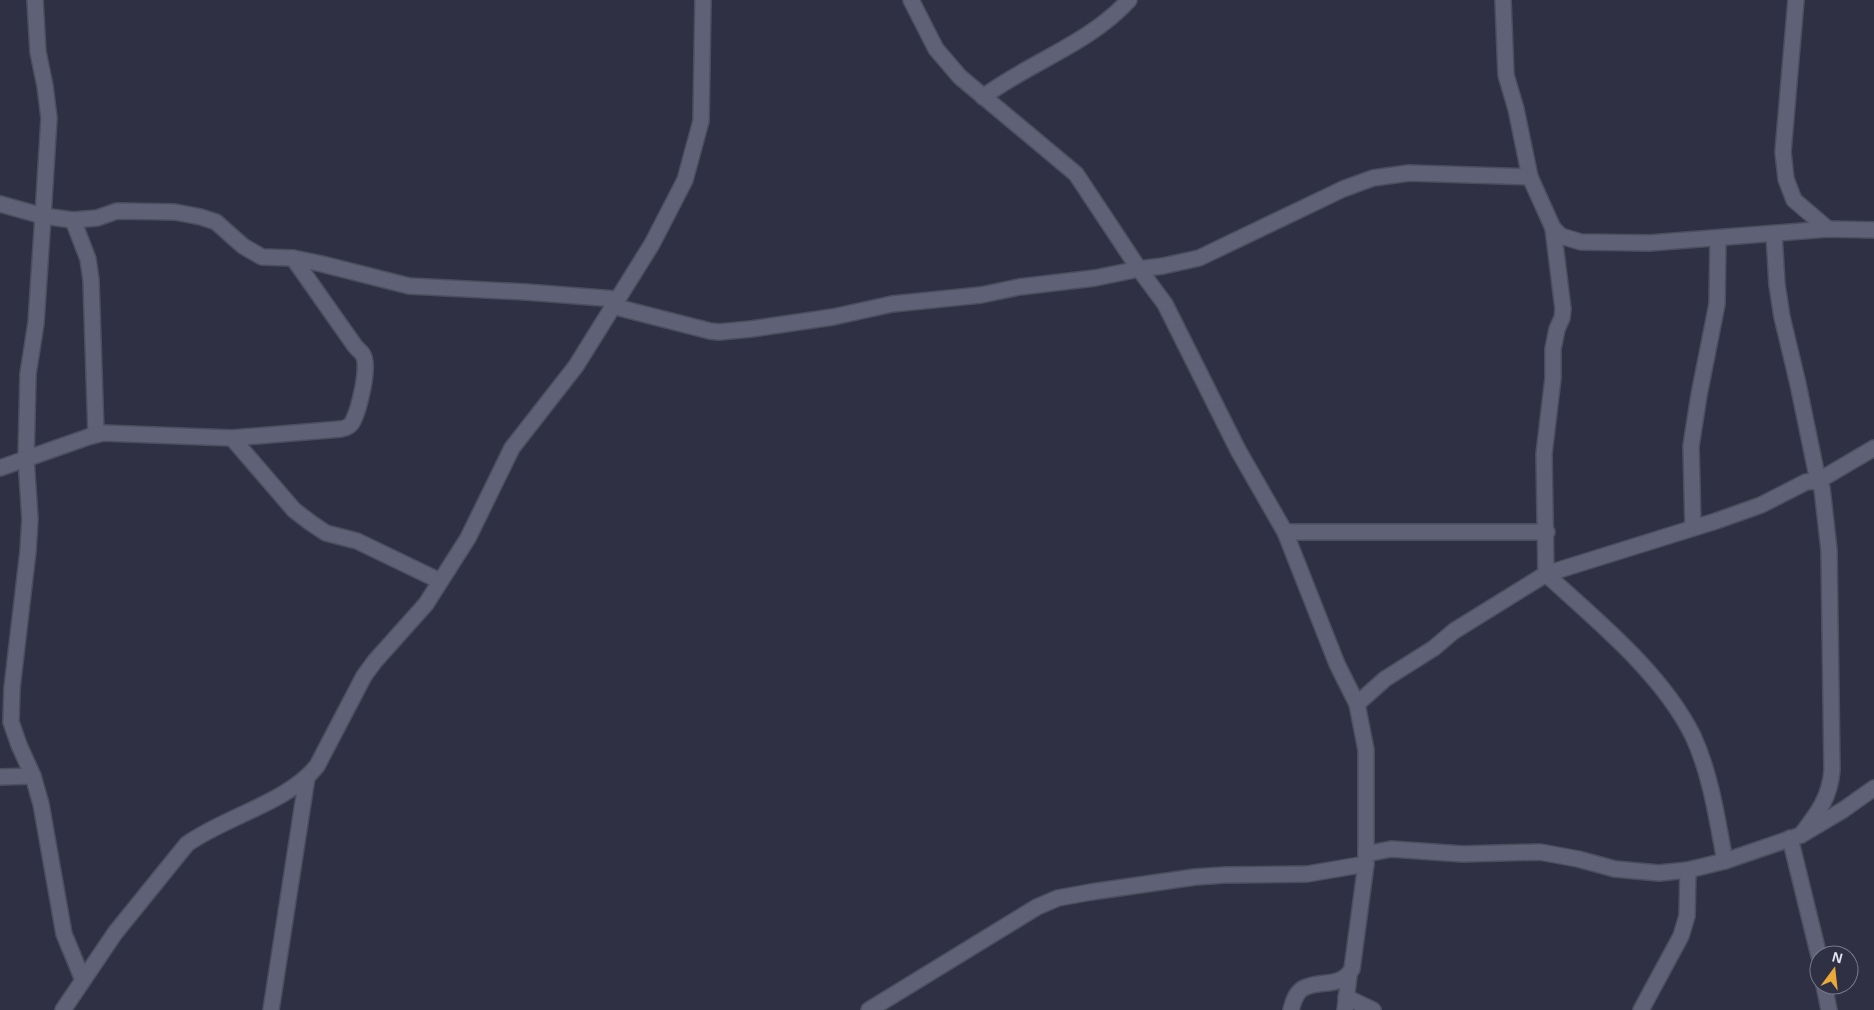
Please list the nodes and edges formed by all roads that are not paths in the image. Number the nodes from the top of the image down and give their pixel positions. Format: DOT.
graph roads {
  1 [pos="34,0"];
  2 [pos="703,0"];
  3 [pos="911,0"];
  4 [pos="1129,0"];
  5 [pos="1503,0"];
  6 [pos="1796,0"];
  7 [pos="983,96"];
  8 [pos="1530,177"];
  9 [pos="0,204"];
  10 [pos="43,216"];
  11 [pos="73,220"];
  12 [pos="1553,228"];
  13 [pos="1828,229"];
  14 [pos="1874,230"];
  15 [pos="1774,234"];
  16 [pos="1718,238"];
  17 [pos="293,258"];
  18 [pos="1139,269"];
  19 [pos="614,303"];
  20 [pos="96,434"];
  21 [pos="232,438"];
  22 [pos="1874,448"];
  23 [pos="26,458"];
  24 [pos="0,468"];
  25 [pos="1818,481"];
  26 [pos="1694,528"];
  27 [pos="1285,532"];
  28 [pos="1546,532"];
  29 [pos="1546,574"];
  30 [pos="440,581"];
  31 [pos="1357,704"];
  32 [pos="33,776"];
  33 [pos="0,777"];
  34 [pos="307,777"];
  35 [pos="1874,788"];
  36 [pos="1796,836"];
  37 [pos="1366,859"];
  38 [pos="1725,861"];
  39 [pos="1688,870"];
  40 [pos="1817,945"];
  41 [pos="1348,975"];
  42 [pos="83,980"];
  43 [pos="1826,995"];
  44 [pos="1346,1004"];
  45 [pos="63,1010"];
  46 [pos="271,1010"];
  47 [pos="869,1010"];
  48 [pos="1291,1010"];
  49 [pos="1373,1010"];
  50 [pos="1641,1010"];
  51 [pos="1828,1010"];
  1 -- 10 [label="street"];
  2 -- 19 [label="street"];
  3 -- 7 [label="street"];
  4 -- 7 [label="street"];
  5 -- 8 [label="street"];
  6 -- 13 [label="street"];
  7 -- 18 [label="street"];
  8 -- 12 [label="street"];
  8 -- 18 [label="street"];
  9 -- 10 [label="street"];
  10 -- 11 [label="street"];
  10 -- 23 [label="street"];
  11 -- 17 [label="street"];
  11 -- 20 [label="street"];
  12 -- 16 [label="street"];
  12 -- 28 [label="street"];
  13 -- 14 [label="street"];
  13 -- 15 [label="street"];
  15 -- 16 [label="street"];
  15 -- 25 [label="street"];
  16 -- 26 [label="street"];
  17 -- 19 [label="street"];
  17 -- 21 [label="street"];
  18 -- 19 [label="street"];
  18 -- 27 [label="street"];
  19 -- 30 [label="street"];
  20 -- 21 [label="street"];
  20 -- 23 [label="street"];
  21 -- 30 [label="street"];
  22 -- 25 [label="street"];
  23 -- 24 [label="street"];
  23 -- 32 [label="street"];
  25 -- 26 [label="street"];
  25 -- 36 [label="street"];
  26 -- 29 [label="street"];
  27 -- 28 [label="street"];
  27 -- 31 [label="street"];
  28 -- 29 [label="street"];
  29 -- 31 [label="street"];
  29 -- 38 [label="street"];
  30 -- 34 [label="street"];
  31 -- 37 [label="street"];
  32 -- 33 [label="street"];
  32 -- 42 [label="street"];
  34 -- 42 [label="street"];
  34 -- 46 [label="street"];
  35 -- 36 [label="street"];
  36 -- 38 [label="street"];
  36 -- 40 [label="street"];
  37 -- 39 [label="street"];
  37 -- 41 [label="street"];
  37 -- 47 [label="street"];
  38 -- 39 [label="street"];
  39 -- 50 [label="street"];
  41 -- 44 [label="street"];
  41 -- 48 [label="street"];
  42 -- 45 [label="street"];
  43 -- 51 [label="street"];
  44 -- 49 [label="street"];
}
